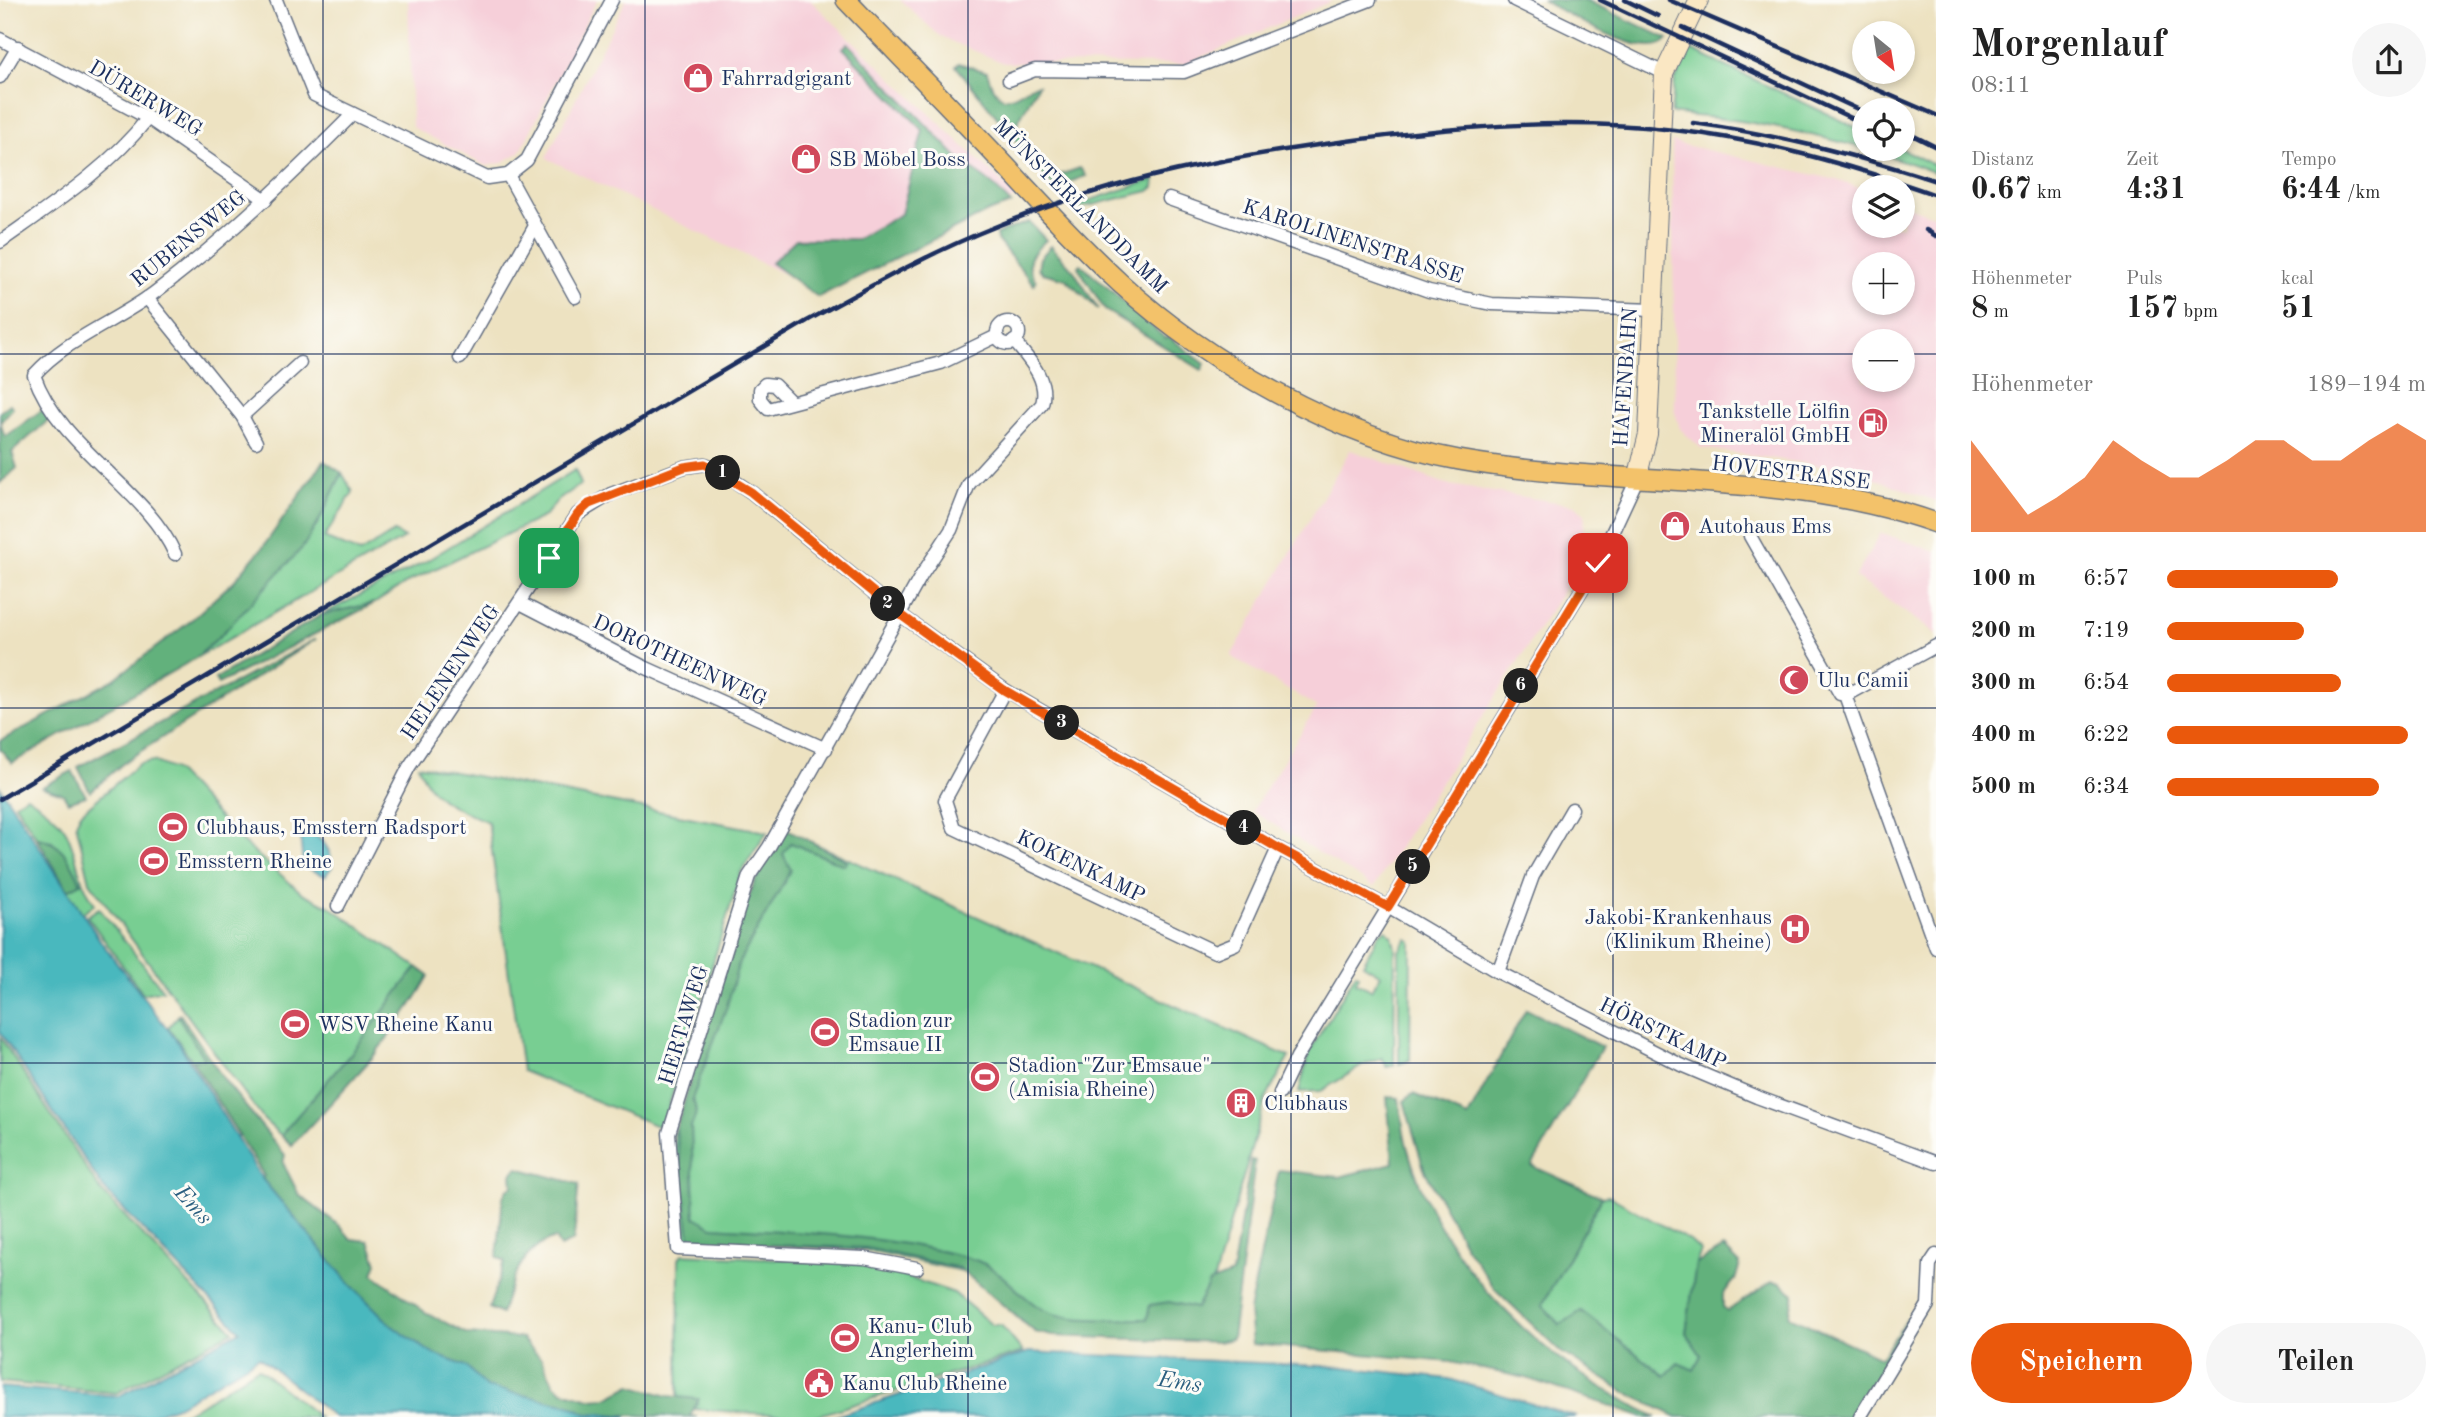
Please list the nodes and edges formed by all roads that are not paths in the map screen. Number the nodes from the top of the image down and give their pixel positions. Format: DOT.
graph roads {
  1 [pos="276,0"];
  2 [pos="611,0"];
  3 [pos="846,0"];
  4 [pos="1370,0"];
  5 [pos="1514,0"];
  6 [pos="1699,0"];
  7 [pos="0,39"];
  8 [pos="18,47"];
  9 [pos="1664,73"];
  10 [pos="0,77"];
  11 [pos="1009,80"];
  12 [pos="354,114"];
  13 [pos="148,118"];
  14 [pos="508,175"];
  15 [pos="1169,199"];
  16 [pos="267,200"];
  17 [pos="535,226"];
  18 [pos="0,242"];
  19 [pos="575,297"];
  20 [pos="147,299"];
  21 [pos="1653,310"];
  22 [pos="460,358"];
  23 [pos="300,363"];
  24 [pos="791,402"];
  25 [pos="242,416"];
  26 [pos="256,442"];
  27 [pos="705,464"];
  28 [pos="1637,479"];
  29 [pos="1936,523"];
  30 [pos="1750,536"];
  31 [pos="175,554"];
  32 [pos="520,603"];
  33 [pos="901,615"];
  34 [pos="1936,646"];
  35 [pos="1004,690"];
  36 [pos="1842,695"];
  37 [pos="826,749"];
  38 [pos="1572,809"];
  39 [pos="1278,848"];
  40 [pos="338,906"];
  41 [pos="1388,907"];
  42 [pos="1936,948"];
  43 [pos="1498,972"];
  44 [pos="1280,1093"];
  45 [pos="1936,1163"];
  46 [pos="1936,1255"];
  47 [pos="917,1268"];
  48 [pos="1860,1417"];
  1 -- 12 [label="street"];
  2 -- 14 [label="street"];
  3 -- 28 [label="main road, MÜNSTERLANDDAMM"];
  4 -- 11 [label="street"];
  5 -- 9 [label="street"];
  6 -- 9 [label="street, HAFENBAHN"];
  7 -- 8 [label="street, DÜRERWEG"];
  8 -- 10 [label="street"];
  8 -- 13 [label="street, DÜRERWEG"];
  9 -- 21 [label="street, HAFENBAHN"];
  12 -- 14 [label="street"];
  12 -- 16 [label="street, RUBENSWEG"];
  13 -- 16 [label="street, DÜRERWEG"];
  13 -- 18 [label="street"];
  14 -- 17 [label="street"];
  15 -- 21 [label="street, KAROLINENSTRASSE"];
  16 -- 20 [label="street, RUBENSWEG"];
  17 -- 19 [label="street"];
  17 -- 22 [label="street"];
  20 -- 25 [label="street"];
  20 -- 31 [label="street, RUBENSWEG"];
  21 -- 28 [label="street, HAFENBAHN"];
  23 -- 25 [label="street"];
  24 -- 33 [label="street, HERTAWEG"];
  25 -- 26 [label="street"];
  27 -- 32 [label="street, HELENENWEG"];
  27 -- 33 [label="street, HÖRSTKAMP"];
  28 -- 29 [label="main road, HOVESTRASSE"];
  28 -- 41 [label="street, HAFENBAHN"];
  30 -- 36 [label="street"];
  32 -- 37 [label="street, DOROTHEENWEG"];
  32 -- 40 [label="street, HELENENWEG"];
  33 -- 35 [label="street, HÖRSTKAMP"];
  33 -- 37 [label="street, HERTAWEG"];
  34 -- 36 [label="street"];
  35 -- 39 [label="street, HÖRSTKAMP"];
  35 -- 39 [label="street, KOKENKAMP"];
  36 -- 42 [label="street"];
  37 -- 47 [label="street, HERTAWEG"];
  38 -- 43 [label="street"];
  39 -- 41 [label="street, HÖRSTKAMP"];
  41 -- 43 [label="street, HÖRSTKAMP"];
  41 -- 44 [label="street"];
  43 -- 45 [label="street, HÖRSTKAMP"];
  46 -- 48 [label="street"];
}
